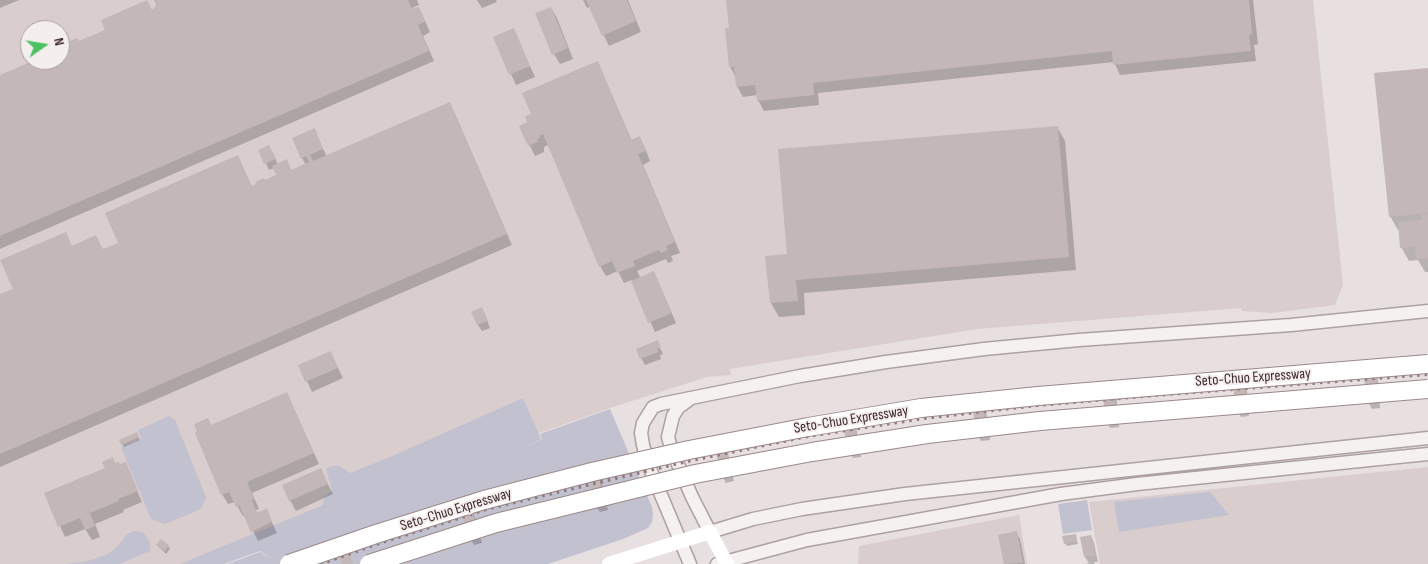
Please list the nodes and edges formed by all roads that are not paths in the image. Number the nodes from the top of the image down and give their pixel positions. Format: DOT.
graph roads {
  1 [pos="1428,311"];
  2 [pos="1428,364"];
  3 [pos="1428,389"];
  4 [pos="696,396"];
  5 [pos="1428,438"];
  6 [pos="1428,454"];
  7 [pos="710,532"];
  8 [pos="680,541"];
  9 [pos="723,563"];
  10 [pos="290,564"];
  11 [pos="368,564"];
  12 [pos="609,564"];
  13 [pos="690,564"];
  1 -- 4 [label="street"];
  2 -- 10 [label="highway, Seto-Chuo Expressway, bridge"];
  3 -- 11 [label="highway, Seto-Chuo Expressway, bridge"];
  4 -- 7 [label="street"];
  4 -- 8 [label="street"];
  5 -- 7 [label="street"];
  6 -- 9 [label="street"];
  7 -- 8 [label="main road"];
  7 -- 9 [label="main road"];
  8 -- 12 [label="main road"];
  8 -- 13 [label="street"];
}
